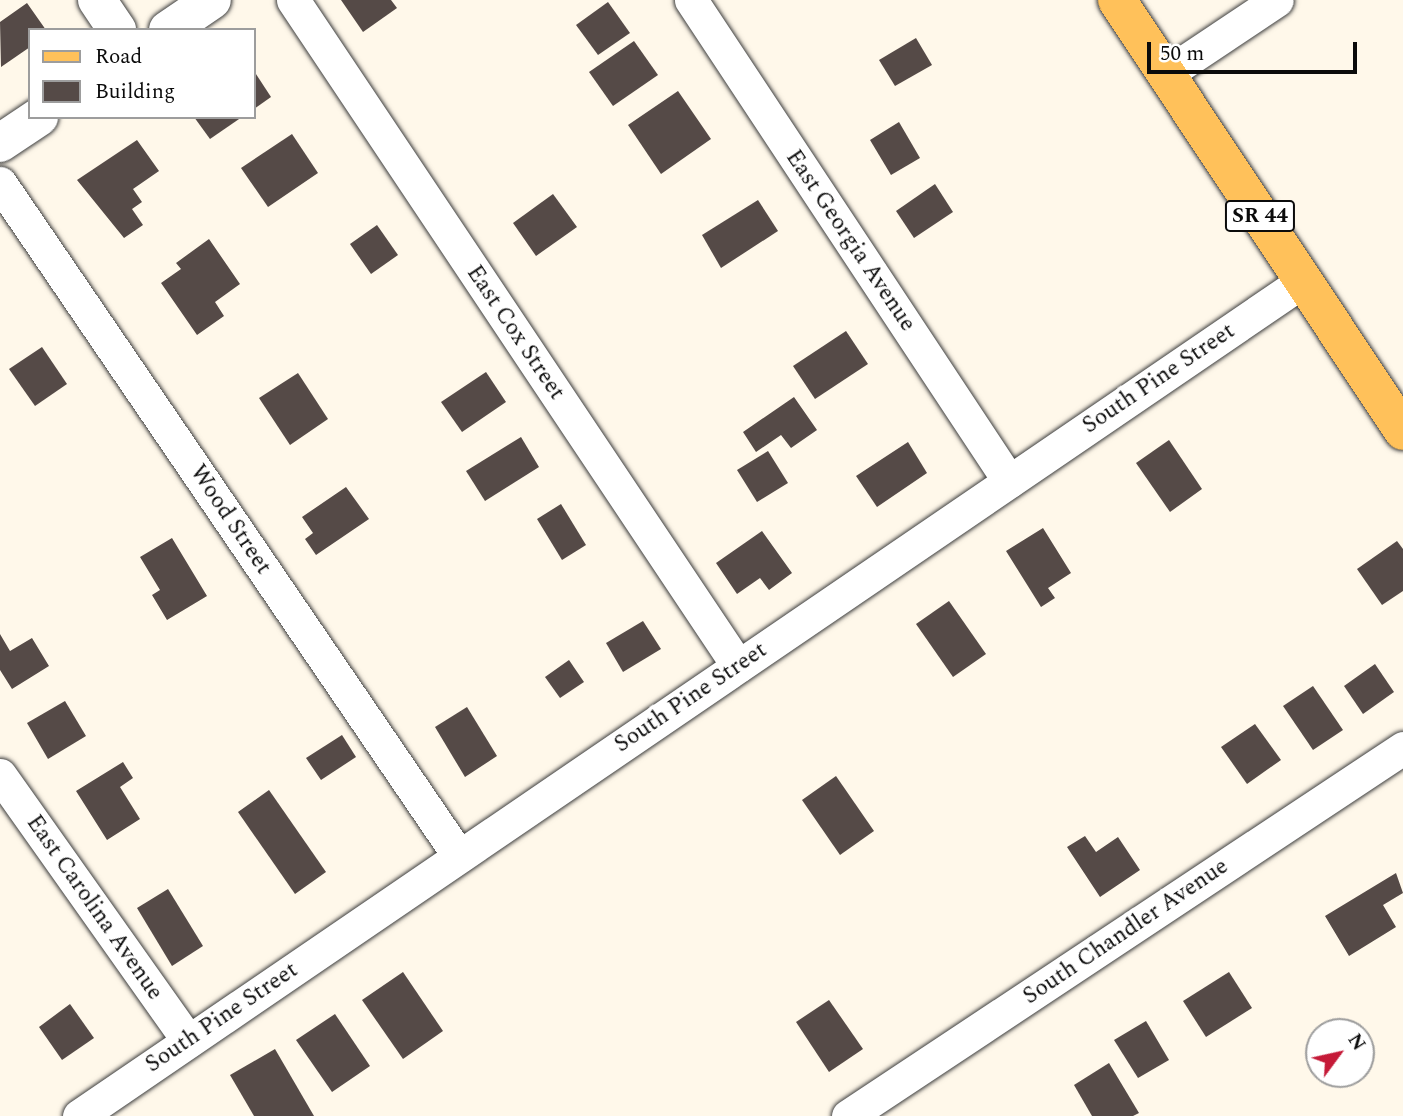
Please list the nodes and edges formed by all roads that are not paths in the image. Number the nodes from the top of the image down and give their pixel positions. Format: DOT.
graph roads {
  1 [pos="97,0"];
  2 [pos="212,0"];
  3 [pos="293,0"];
  4 [pos="691,0"];
  5 [pos="1117,0"];
  6 [pos="1276,0"];
  7 [pos="116,28"];
  8 [pos="171,28"];
  9 [pos="1166,74"];
  10 [pos="36,119"];
  11 [pos="0,143"];
  12 [pos="0,183"];
  13 [pos="1303,281"];
  14 [pos="1403,431"];
  15 [pos="1009,481"];
  16 [pos="738,666"];
  17 [pos="1403,748"];
  18 [pos="0,775"];
  19 [pos="459,856"];
  20 [pos="188,1041"];
  21 [pos="79,1116"];
  22 [pos="848,1116"];
  1 -- 7 [label="street"];
  2 -- 8 [label="street"];
  3 -- 16 [label="street, East Cox Street"];
  4 -- 15 [label="street, East Georgia Avenue"];
  5 -- 9 [label="main road, SR 44"];
  6 -- 9 [label="street"];
  9 -- 13 [label="main road, SR 44"];
  10 -- 11 [label="street"];
  12 -- 19 [label="street, Wood Street"];
  13 -- 14 [label="main road, SR 44"];
  13 -- 15 [label="street, South Pine Street"];
  15 -- 16 [label="street, South Pine Street"];
  16 -- 19 [label="street, South Pine Street"];
  17 -- 22 [label="street, South Chandler Avenue"];
  18 -- 20 [label="street, East Carolina Avenue"];
  19 -- 20 [label="street, South Pine Street"];
  20 -- 21 [label="street, South Pine Street"];
}
